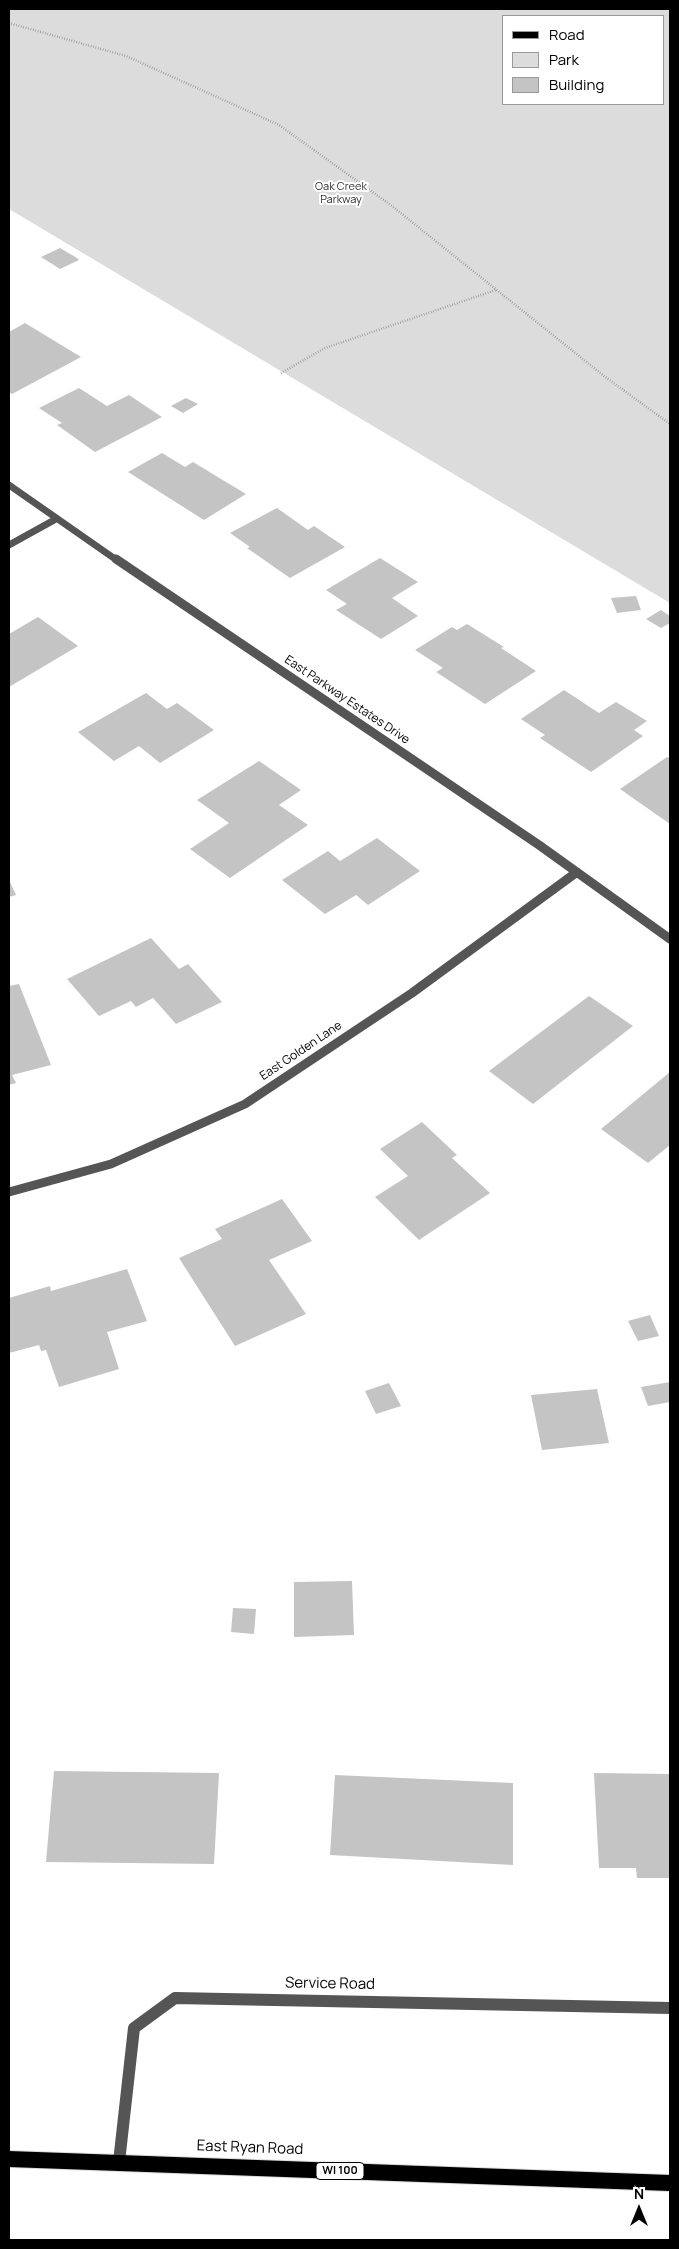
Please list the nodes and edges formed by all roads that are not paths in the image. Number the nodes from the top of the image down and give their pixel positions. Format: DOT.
graph roads {
  1 [pos="9,484"];
  2 [pos="56,519"];
  3 [pos="9,545"];
  4 [pos="577,872"];
  5 [pos="670,939"];
  6 [pos="9,1192"];
  7 [pos="670,2008"];
  8 [pos="9,2159"];
  9 [pos="119,2162"];
  10 [pos="670,2183"];
  1 -- 2 [label="street, East Parkway Estates Drive"];
  2 -- 3 [label="street"];
  2 -- 4 [label="street, East Parkway Estates Drive"];
  4 -- 5 [label="street, East Parkway Estates Drive"];
  4 -- 6 [label="street, East Golden Lane"];
  7 -- 9 [label="street, Service Road"];
  8 -- 9 [label="main road, East Ryan Road / WI 100"];
  9 -- 10 [label="main road, East Ryan Road / WI 100"];
}
